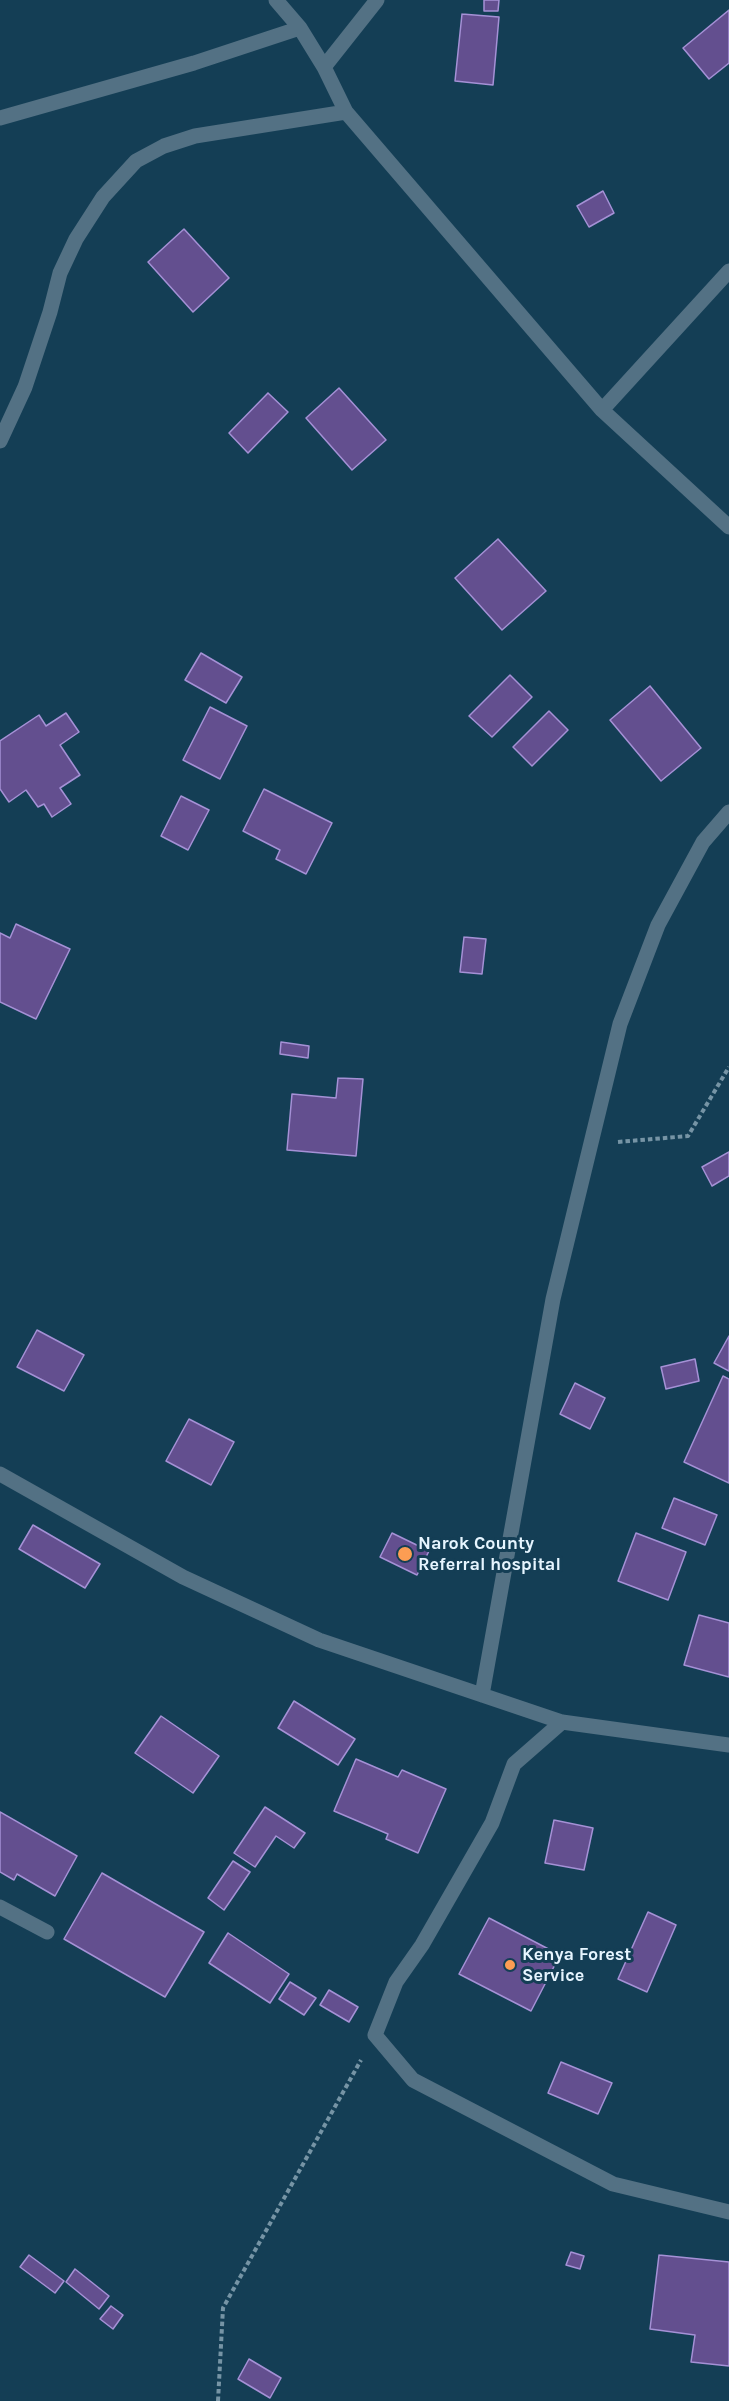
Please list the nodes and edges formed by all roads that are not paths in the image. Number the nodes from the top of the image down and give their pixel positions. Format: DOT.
graph roads {
  1 [pos="276,0"];
  2 [pos="376,0"];
  3 [pos="300,28"];
  4 [pos="324,67"];
  5 [pos="346,112"];
  6 [pos="0,118"];
  7 [pos="729,270"];
  8 [pos="602,410"];
  9 [pos="0,441"];
  10 [pos="729,527"];
  11 [pos="729,812"];
  12 [pos="0,1474"];
  13 [pos="482,1695"];
  14 [pos="562,1722"];
  15 [pos="729,1745"];
  16 [pos="0,1906"];
  17 [pos="47,1932"];
  18 [pos="729,2212"];
  1 -- 3 [label="street"];
  2 -- 4 [label="street"];
  3 -- 4 [label="street"];
  3 -- 6 [label="street"];
  4 -- 5 [label="street"];
  5 -- 8 [label="street"];
  5 -- 9 [label="street"];
  7 -- 8 [label="street"];
  8 -- 10 [label="street"];
  11 -- 13 [label="street"];
  12 -- 13 [label="street"];
  13 -- 14 [label="street"];
  14 -- 15 [label="street"];
  14 -- 18 [label="street"];
  16 -- 17 [label="street"];
}
